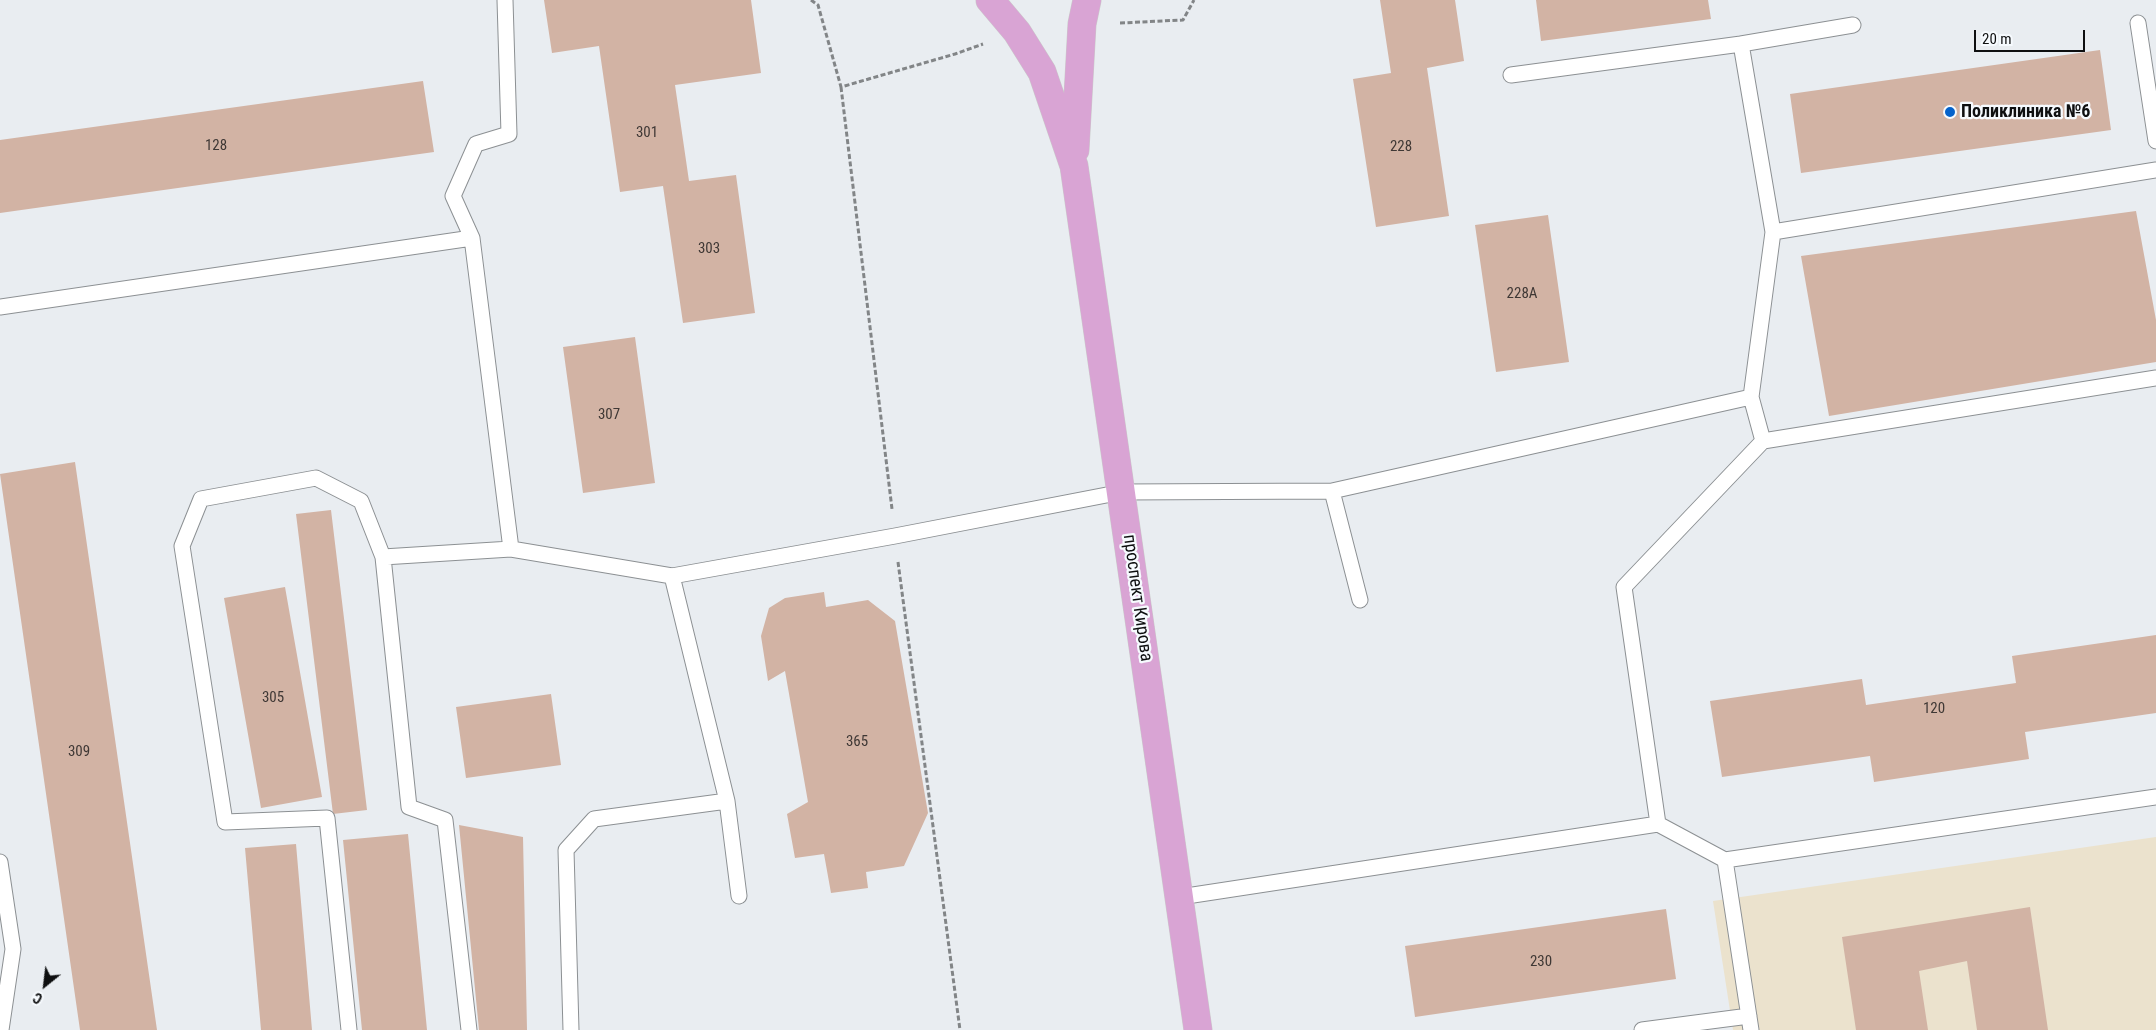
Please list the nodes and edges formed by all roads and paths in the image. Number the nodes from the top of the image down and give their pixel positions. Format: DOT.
graph roads {
  1 [pos="505,0"];
  2 [pos="811,0"];
  3 [pos="990,0"];
  4 [pos="1087,0"];
  5 [pos="1194,0"];
  6 [pos="1120,23"];
  7 [pos="2138,23"];
  8 [pos="1853,25"];
  9 [pos="1017,32"];
  10 [pos="1741,44"];
  11 [pos="1511,75"];
  12 [pos="2156,141"];
  13 [pos="1074,166"];
  14 [pos="2156,170"];
  15 [pos="1773,232"];
  16 [pos="472,238"];
  17 [pos="0,307"];
  18 [pos="2156,378"];
  19 [pos="1751,397"];
  20 [pos="1763,441"];
  21 [pos="1332,491"];
  22 [pos="1122,492"];
  23 [pos="511,549"];
  24 [pos="383,557"];
  25 [pos="672,576"];
  26 [pos="1360,600"];
  27 [pos="2156,797"];
  28 [pos="727,801"];
  29 [pos="1658,824"];
  30 [pos="1725,860"];
  31 [pos="0,862"];
  32 [pos="739,896"];
  33 [pos="1180,897"];
  34 [pos="1750,1023"];
  35 [pos="1,1030"];
  36 [pos="349,1030"];
  37 [pos="469,1030"];
  38 [pos="571,1030"];
  39 [pos="1198,1030"];
  40 [pos="1642,1030"];
  1 -- 16 [label="lane"];
  2 -- 9 [label="path"];
  3 -- 9 [label="main road"];
  4 -- 13 [label="main road"];
  5 -- 6 [label="path"];
  7 -- 12 [label="lane"];
  8 -- 10 [label="lane"];
  9 -- 13 [label="main road"];
  10 -- 11 [label="lane"];
  10 -- 15 [label="lane"];
  13 -- 22 [label="main road, проспект Кирова"];
  14 -- 15 [label="lane"];
  15 -- 19 [label="lane"];
  16 -- 17 [label="lane"];
  16 -- 23 [label="lane"];
  18 -- 20 [label="lane"];
  19 -- 20 [label="lane"];
  19 -- 21 [label="lane"];
  20 -- 29 [label="lane"];
  21 -- 22 [label="lane"];
  21 -- 26 [label="lane"];
  22 -- 25 [label="lane"];
  22 -- 33 [label="main road, проспект Кирова"];
  23 -- 24 [label="lane"];
  23 -- 25 [label="lane"];
  24 -- 36 [label="lane"];
  24 -- 37 [label="lane"];
  25 -- 28 [label="lane"];
  27 -- 30 [label="lane"];
  28 -- 32 [label="lane"];
  28 -- 38 [label="lane"];
  29 -- 30 [label="lane"];
  29 -- 33 [label="lane"];
  30 -- 34 [label="lane"];
  31 -- 35 [label="lane"];
  33 -- 39 [label="main road, проспект Кирова"];
  34 -- 40 [label="lane"];
}
